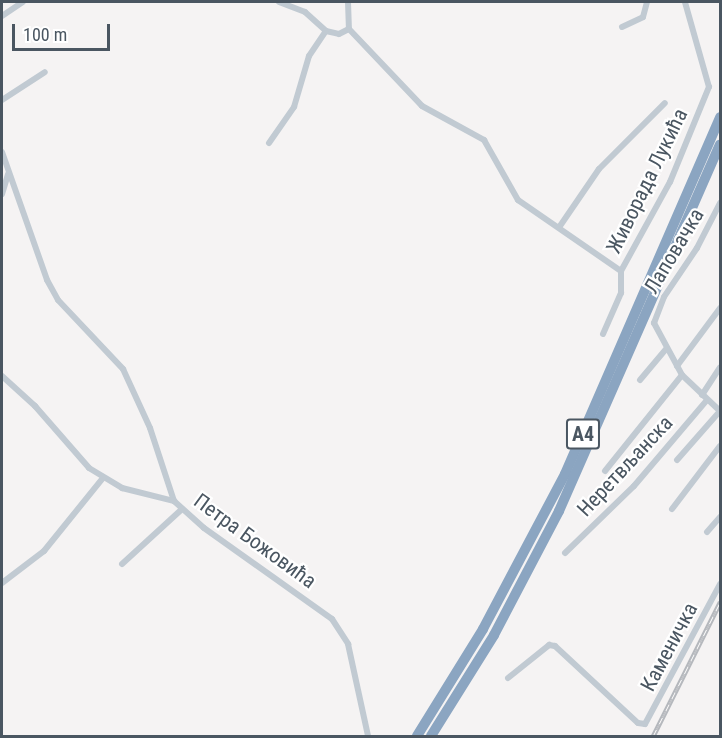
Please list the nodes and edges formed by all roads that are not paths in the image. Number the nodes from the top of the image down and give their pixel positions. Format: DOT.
graph roads {
  1 [pos="23,2"];
  2 [pos="279,2"];
  3 [pos="348,2"];
  4 [pos="647,2"];
  5 [pos="685,2"];
  6 [pos="2,16"];
  7 [pos="622,27"];
  8 [pos="349,29"];
  9 [pos="326,31"];
  10 [pos="45,72"];
  11 [pos="2,100"];
  12 [pos="665,103"];
  13 [pos="720,117"];
  14 [pos="269,143"];
  15 [pos="720,145"];
  16 [pos="2,152"];
  17 [pos="9,174"];
  18 [pos="2,194"];
  19 [pos="720,203"];
  20 [pos="561,226"];
  21 [pos="621,271"];
  22 [pos="720,308"];
  23 [pos="603,334"];
  24 [pos="666,349"];
  25 [pos="677,366"];
  26 [pos="720,367"];
  27 [pos="2,375"];
  28 [pos="682,375"];
  29 [pos="640,380"];
  30 [pos="704,397"];
  31 [pos="720,411"];
  32 [pos="720,446"];
  33 [pos="677,460"];
  34 [pos="605,471"];
  35 [pos="103,478"];
  36 [pos="174,501"];
  37 [pos="672,509"];
  38 [pos="181,510"];
  39 [pos="720,517"];
  40 [pos="707,532"];
  41 [pos="565,553"];
  42 [pos="122,564"];
  43 [pos="2,583"];
  44 [pos="720,584"];
  45 [pos="508,678"];
  46 [pos="368,736"];
  47 [pos="417,736"];
  48 [pos="431,736"];
  1 -- 6 [label="street"];
  2 -- 9 [label="street"];
  3 -- 8 [label="street"];
  4 -- 7 [label="street"];
  5 -- 21 [label="street, Живорада Лукића"];
  8 -- 9 [label="street"];
  8 -- 20 [label="street"];
  9 -- 14 [label="street"];
  10 -- 11 [label="street"];
  12 -- 20 [label="street"];
  13 -- 47 [label="highway, A4"];
  15 -- 48 [label="highway, A4"];
  16 -- 17 [label="street, Петра Божовића"];
  17 -- 18 [label="street"];
  17 -- 36 [label="street, Петра Божовића"];
  19 -- 24 [label="street, Лаповачка"];
  20 -- 21 [label="street"];
  21 -- 23 [label="street"];
  22 -- 25 [label="street"];
  24 -- 25 [label="street, Лаповачка"];
  24 -- 29 [label="street"];
  25 -- 28 [label="street, Лаповачка"];
  26 -- 30 [label="street, Неретвљанска"];
  27 -- 35 [label="street"];
  28 -- 30 [label="street, Лаповачка"];
  28 -- 34 [label="street"];
  30 -- 31 [label="street, Лаповачка"];
  30 -- 41 [label="street, Неретвљанска"];
  31 -- 33 [label="street"];
  32 -- 37 [label="street"];
  35 -- 36 [label="street"];
  35 -- 43 [label="street"];
  36 -- 38 [label="street, Петра Божовића"];
  38 -- 42 [label="street"];
  38 -- 46 [label="street, Петра Божовића"];
  39 -- 40 [label="street"];
  44 -- 45 [label="street, Каменичка"];
}
